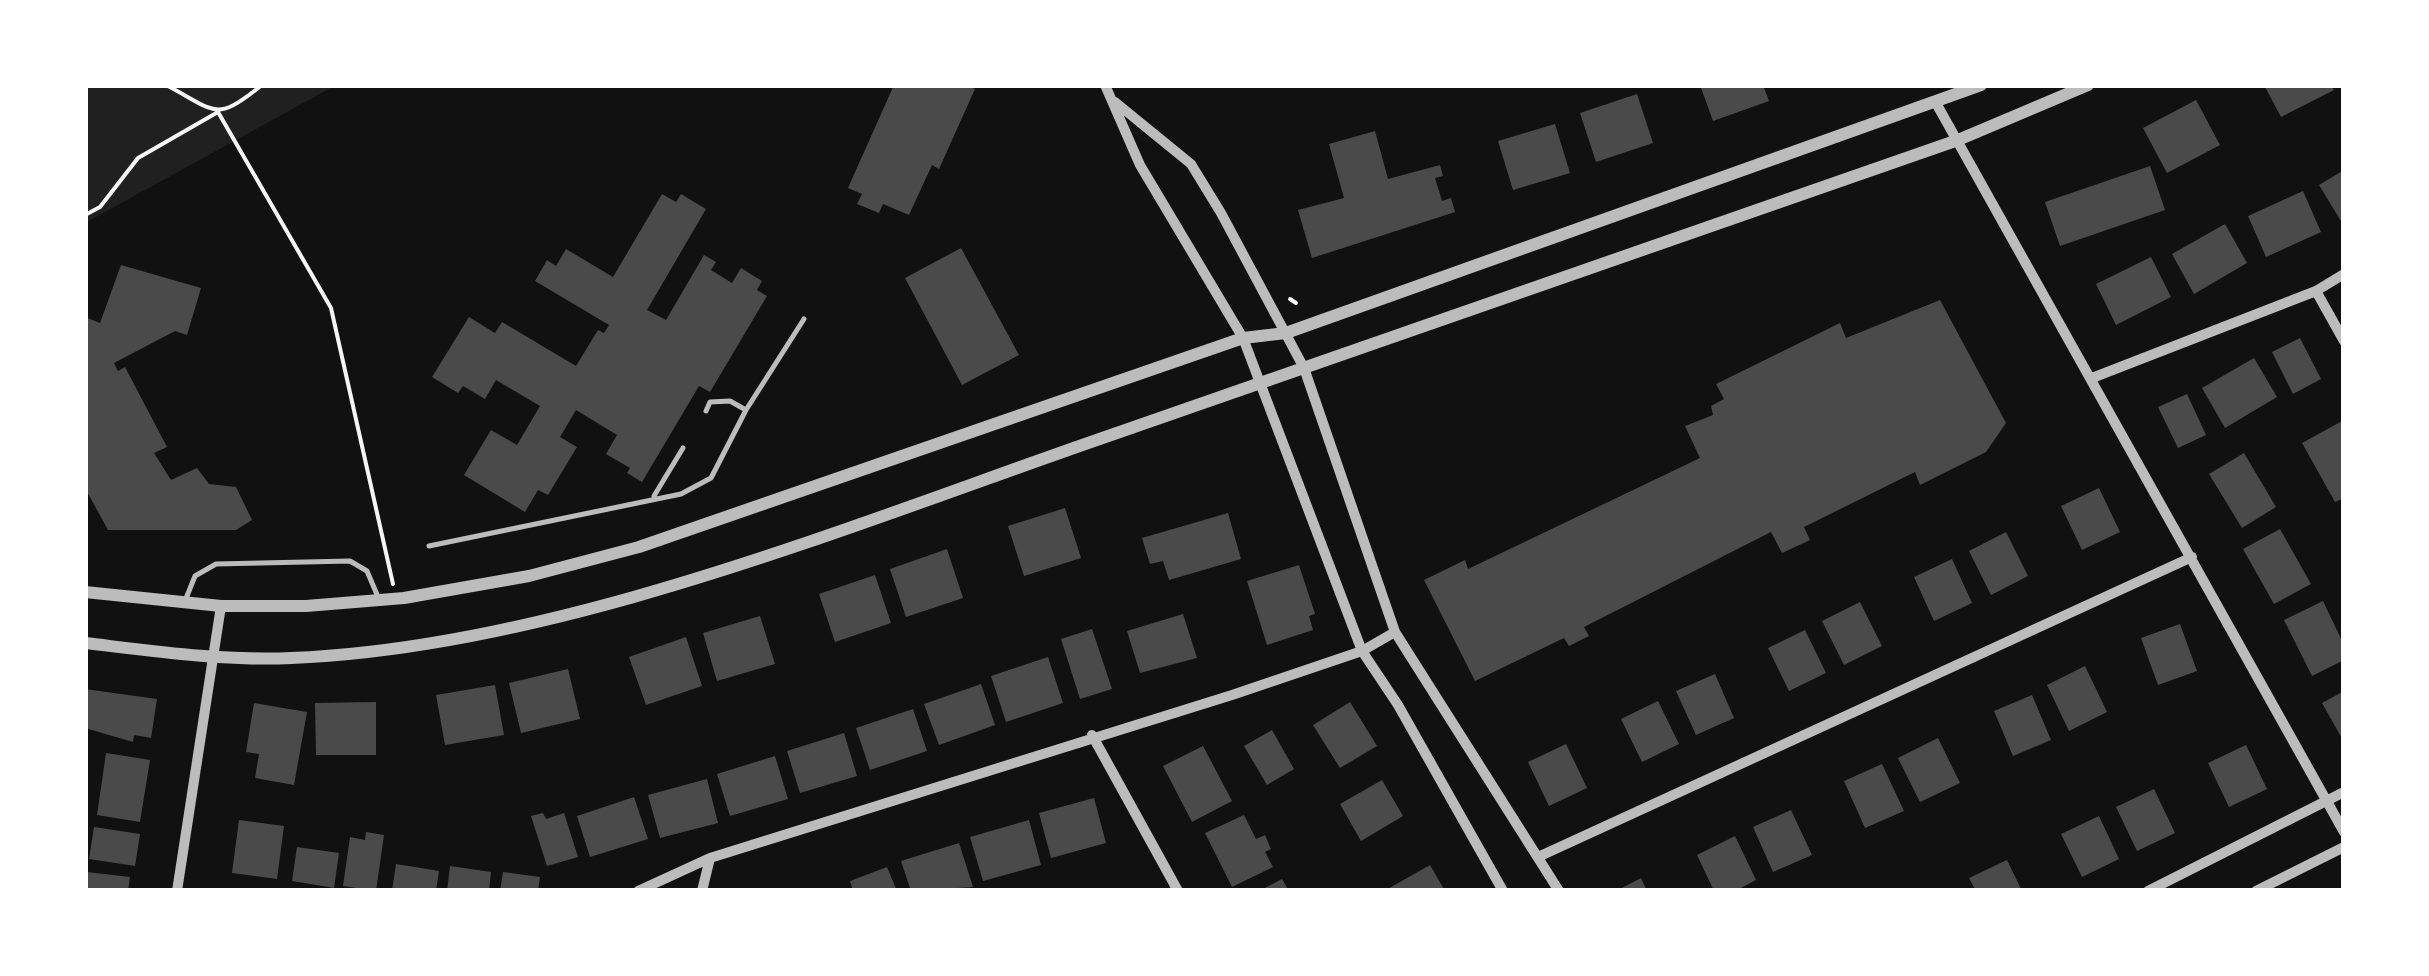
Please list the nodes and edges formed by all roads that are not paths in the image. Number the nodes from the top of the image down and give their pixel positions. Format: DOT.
graph roads {
  1 [pos="1105,85"];
  2 [pos="1981,85"];
  3 [pos="2088,85"];
  4 [pos="1115,102"];
  5 [pos="1936,104"];
  6 [pos="1958,140"];
  7 [pos="2344,274"];
  8 [pos="2316,291"];
  9 [pos="804,319"];
  10 [pos="1286,333"];
  11 [pos="1243,338"];
  12 [pos="2344,341"];
  13 [pos="1304,368"];
  14 [pos="2092,378"];
  15 [pos="1264,383"];
  16 [pos="706,410"];
  17 [pos="746,410"];
  18 [pos="683,448"];
  19 [pos="654,497"];
  20 [pos="429,546"];
  21 [pos="2192,557"];
  22 [pos="85,592"];
  23 [pos="380,600"];
  24 [pos="184,602"];
  25 [pos="221,606"];
  26 [pos="1395,632"];
  27 [pos="85,643"];
  28 [pos="1362,651"];
  29 [pos="214,657"];
  30 [pos="1092,735"];
  31 [pos="2344,792"];
  32 [pos="2324,803"];
  33 [pos="2344,832"];
  34 [pos="2344,847"];
  35 [pos="1538,857"];
  36 [pos="710,858"];
  37 [pos="177,891"];
  38 [pos="638,891"];
  39 [pos="702,891"];
  40 [pos="1178,891"];
  41 [pos="1503,891"];
  42 [pos="1559,891"];
  43 [pos="2148,891"];
  44 [pos="2256,891"];
  1 -- 4 [label="street"];
  2 -- 5 [label="street"];
  3 -- 6 [label="street"];
  4 -- 10 [label="street"];
  4 -- 11 [label="street"];
  5 -- 6 [label="street"];
  5 -- 10 [label="street"];
  6 -- 13 [label="street"];
  6 -- 14 [label="street"];
  7 -- 8 [label="street"];
  8 -- 12 [label="street"];
  8 -- 14 [label="street"];
  9 -- 17 [label="lane"];
  10 -- 11 [label="street"];
  10 -- 13 [label="street"];
  11 -- 15 [label="street"];
  11 -- 23 [label="street"];
  13 -- 15 [label="street"];
  13 -- 26 [label="street"];
  14 -- 21 [label="street"];
  15 -- 28 [label="street"];
  15 -- 29 [label="street"];
  16 -- 17 [label="lane"];
  17 -- 19 [label="lane"];
  18 -- 19 [label="lane"];
  19 -- 20 [label="lane"];
  21 -- 32 [label="street"];
  21 -- 35 [label="street"];
  22 -- 24 [label="street"];
  23 -- 24 [label="lane"];
  23 -- 25 [label="street"];
  24 -- 25 [label="street"];
  25 -- 29 [label="street"];
  26 -- 28 [label="street"];
  26 -- 35 [label="street"];
  27 -- 29 [label="street"];
  28 -- 30 [label="street"];
  28 -- 41 [label="street"];
  29 -- 37 [label="street"];
  30 -- 36 [label="street"];
  30 -- 40 [label="street"];
  31 -- 32 [label="street"];
  32 -- 33 [label="street"];
  32 -- 43 [label="street"];
  34 -- 44 [label="street"];
  35 -- 42 [label="street"];
  36 -- 38 [label="street"];
  36 -- 39 [label="street"];
}
